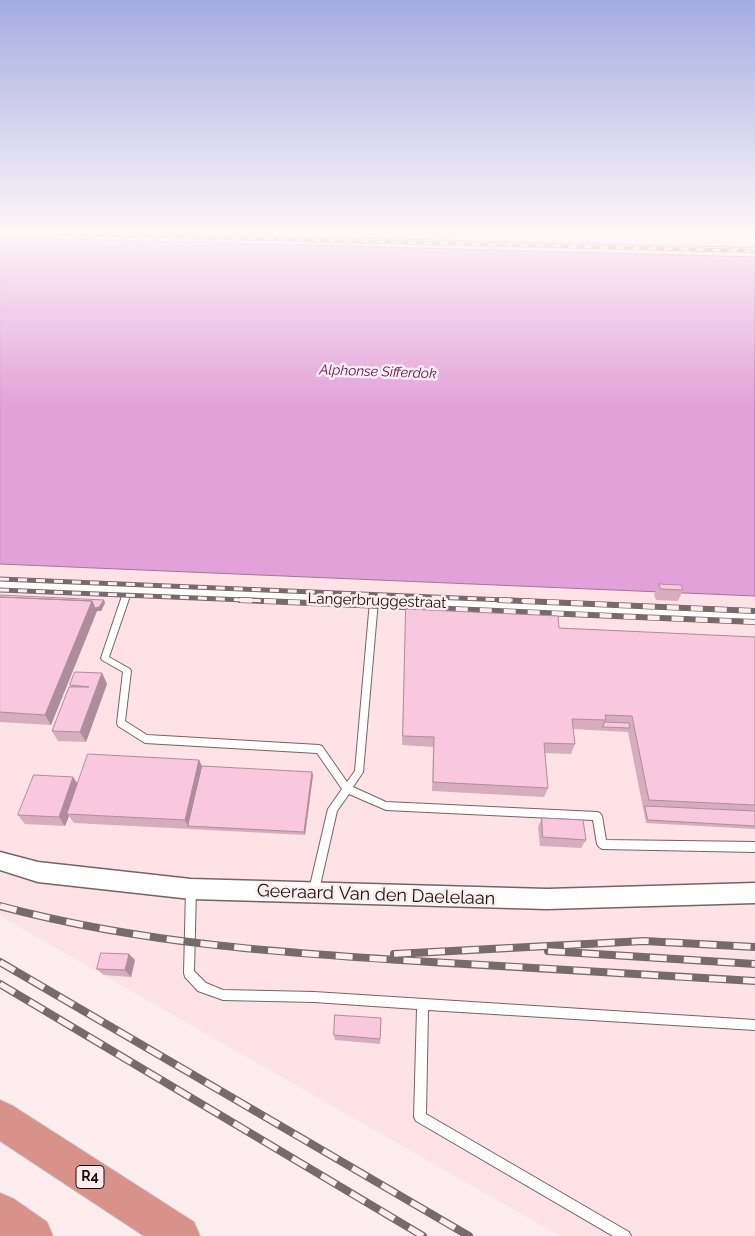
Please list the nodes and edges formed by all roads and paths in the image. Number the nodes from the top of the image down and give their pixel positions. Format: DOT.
graph roads {
  1 [pos="0,585"];
  2 [pos="128,590"];
  3 [pos="374,601"];
  4 [pos="755,616"];
  5 [pos="347,789"];
  6 [pos="755,847"];
  7 [pos="0,861"];
  8 [pos="191,890"];
  9 [pos="314,893"];
  10 [pos="755,893"];
  11 [pos="423,1004"];
  12 [pos="755,1025"];
  13 [pos="0,1119"];
  14 [pos="0,1213"];
  15 [pos="33,1236"];
  16 [pos="180,1236"];
  17 [pos="625,1236"];
  1 -- 2 [label="street, Langerbruggestraat"];
  2 -- 3 [label="street, Langerbruggestraat"];
  2 -- 5 [label="lane"];
  3 -- 4 [label="street, Langerbruggestraat"];
  3 -- 5 [label="lane"];
  5 -- 6 [label="lane"];
  5 -- 9 [label="lane"];
  7 -- 8 [label="street, Geeraard Van den Daelelaan"];
  8 -- 9 [label="street, Geeraard Van den Daelelaan"];
  8 -- 11 [label="lane"];
  9 -- 10 [label="street, Geeraard Van den Daelelaan"];
  11 -- 12 [label="lane"];
  11 -- 17 [label="lane"];
  13 -- 16 [label="highway, R4"];
  14 -- 15 [label="highway"];
}
